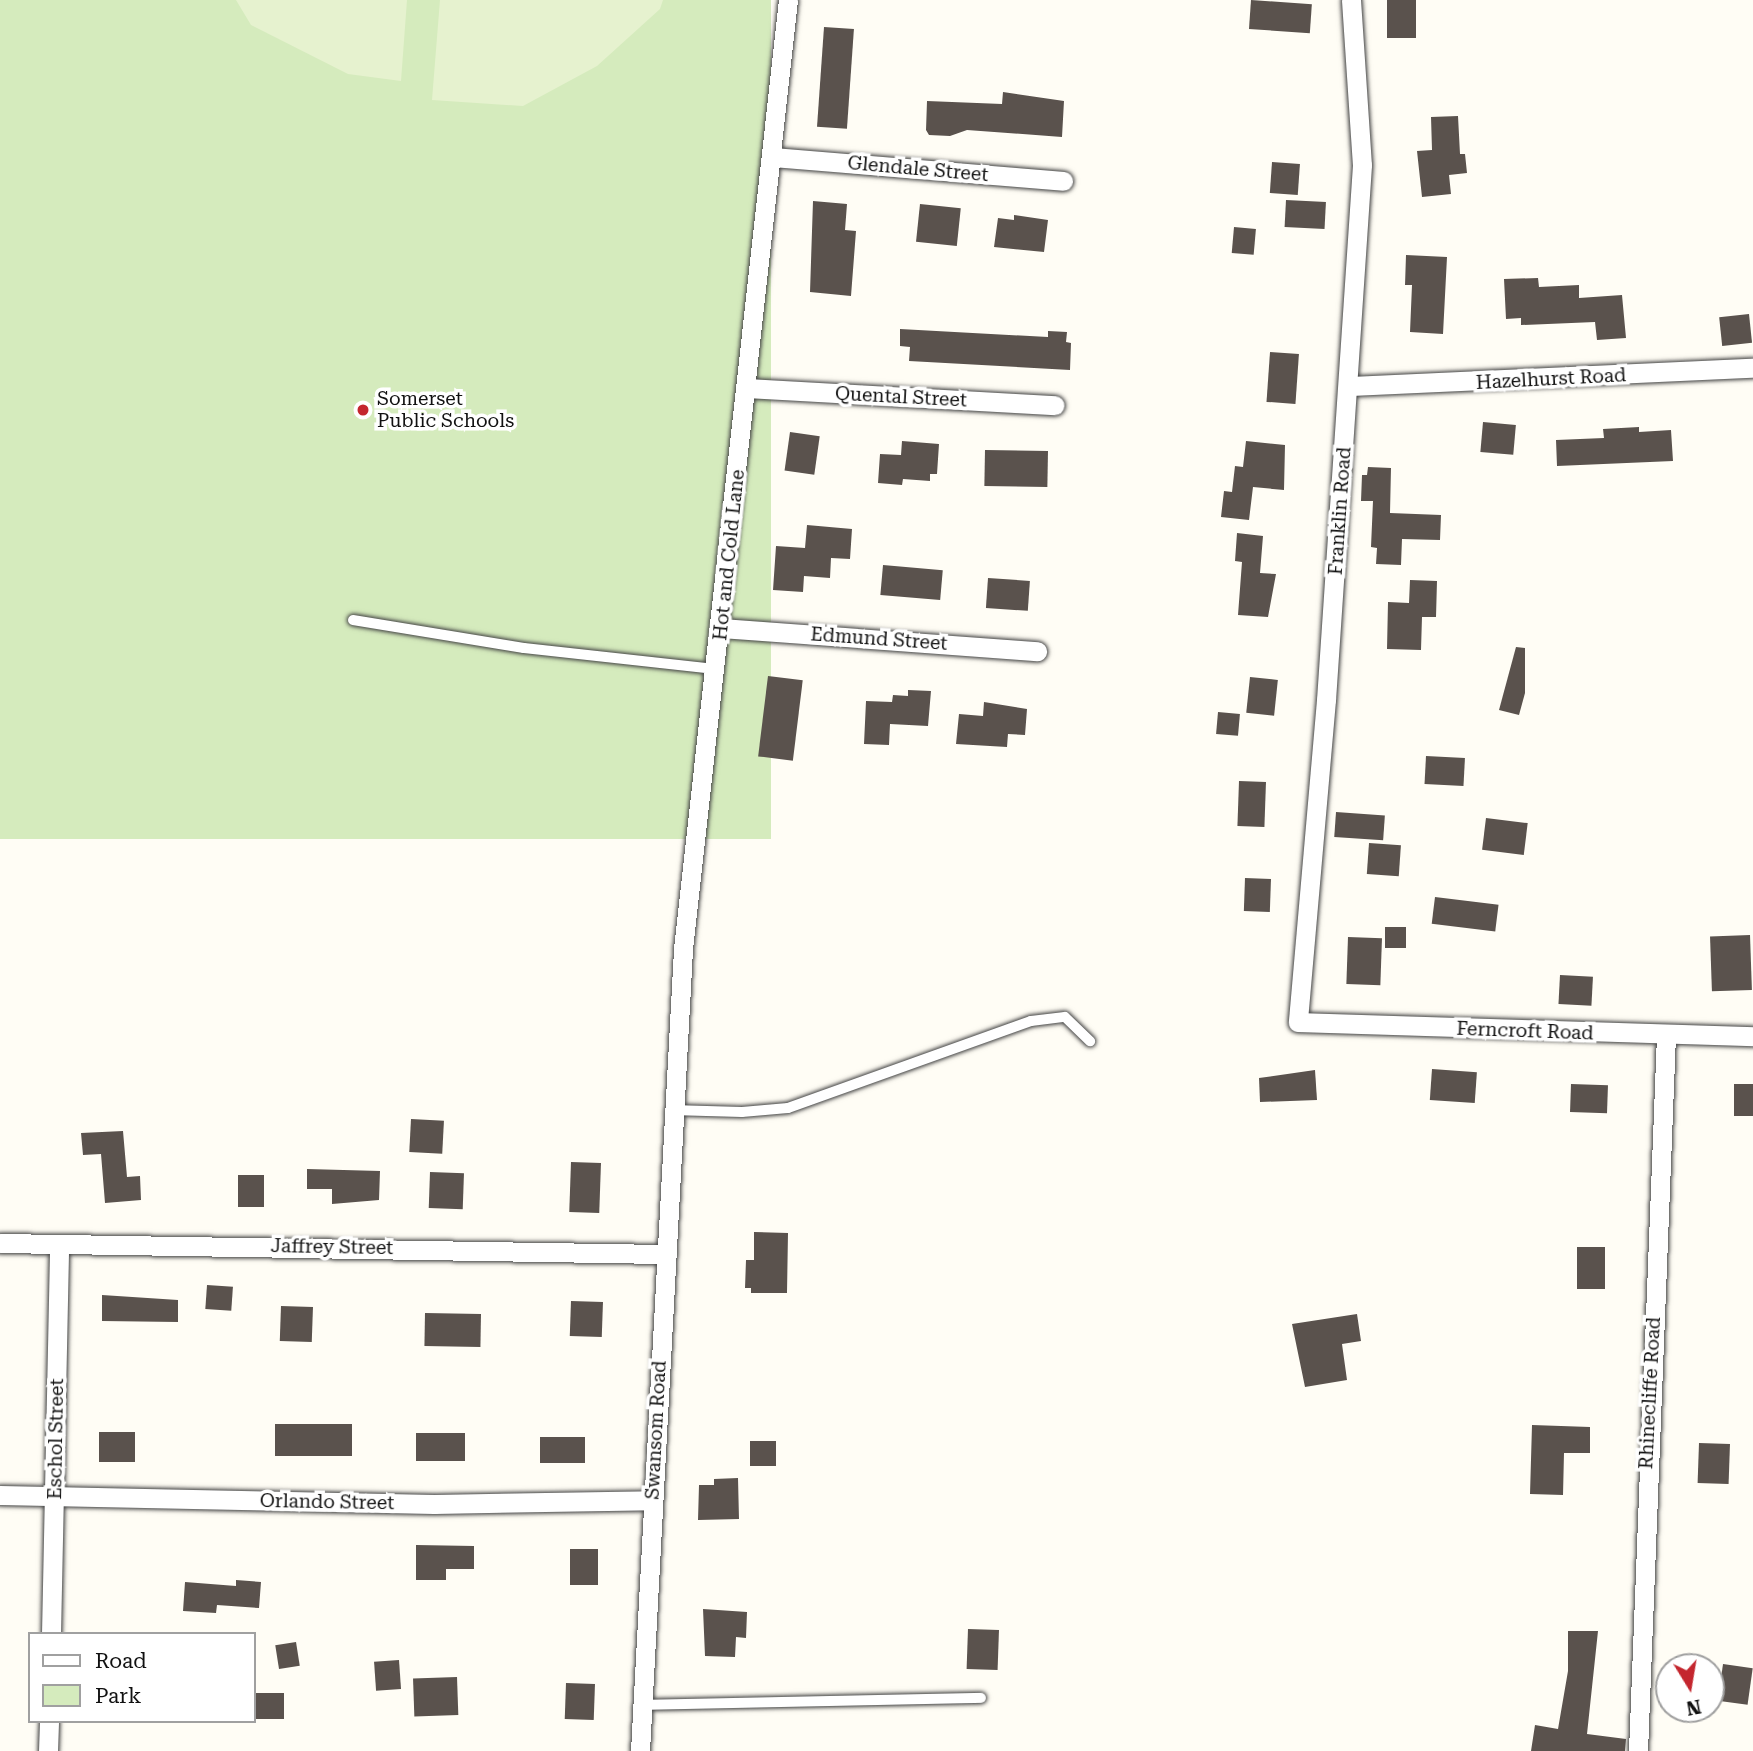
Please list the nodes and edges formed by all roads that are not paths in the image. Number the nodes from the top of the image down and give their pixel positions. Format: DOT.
graph roads {
  1 [pos="788,0"];
  2 [pos="1350,0"];
  3 [pos="773,157"];
  4 [pos="1063,181"];
  5 [pos="1753,368"];
  6 [pos="1349,386"];
  7 [pos="747,388"];
  8 [pos="1055,405"];
  9 [pos="353,620"];
  10 [pos="721,628"];
  11 [pos="1038,650"];
  12 [pos="715,669"];
  13 [pos="1297,1022"];
  14 [pos="1666,1035"];
  15 [pos="1753,1036"];
  16 [pos="1090,1041"];
  17 [pos="671,1110"];
  18 [pos="0,1243"];
  19 [pos="59,1244"];
  20 [pos="665,1254"];
  21 [pos="0,1495"];
  22 [pos="55,1496"];
  23 [pos="653,1500"];
  24 [pos="51,1632"];
  25 [pos="981,1698"];
  26 [pos="642,1706"];
  27 [pos="49,1723"];
  28 [pos="48,1751"];
  29 [pos="640,1751"];
  30 [pos="1638,1751"];
  1 -- 3 [label="street, Hot and Cold Lane"];
  2 -- 6 [label="street, Franklin Road"];
  3 -- 4 [label="street, Glendale Street"];
  3 -- 7 [label="street, Hot and Cold Lane"];
  5 -- 6 [label="street, Hazelhurst Road"];
  6 -- 13 [label="street, Franklin Road"];
  7 -- 8 [label="street, Quental Street"];
  7 -- 10 [label="street, Hot and Cold Lane"];
  9 -- 12 [label="lane"];
  10 -- 11 [label="street, Edmund Street"];
  10 -- 12 [label="street, Hot and Cold Lane"];
  12 -- 17 [label="street, Hot and Cold Lane"];
  13 -- 14 [label="street, Ferncroft Road"];
  14 -- 15 [label="street, Ferncroft Road"];
  14 -- 30 [label="street, Rhinecliffe Road"];
  16 -- 17 [label="lane"];
  17 -- 20 [label="street, Swansom Road"];
  18 -- 19 [label="street, Jaffrey Street"];
  19 -- 20 [label="street, Jaffrey Street"];
  19 -- 22 [label="street, Eschol Street"];
  20 -- 23 [label="street, Swansom Road"];
  21 -- 22 [label="street, Orlando Street"];
  22 -- 23 [label="street, Orlando Street"];
  22 -- 24 [label="street, Eschol Street"];
  23 -- 26 [label="street, Swansom Road"];
  25 -- 26 [label="lane"];
  26 -- 29 [label="street, Swansom Road"];
  27 -- 28 [label="street"];
}
